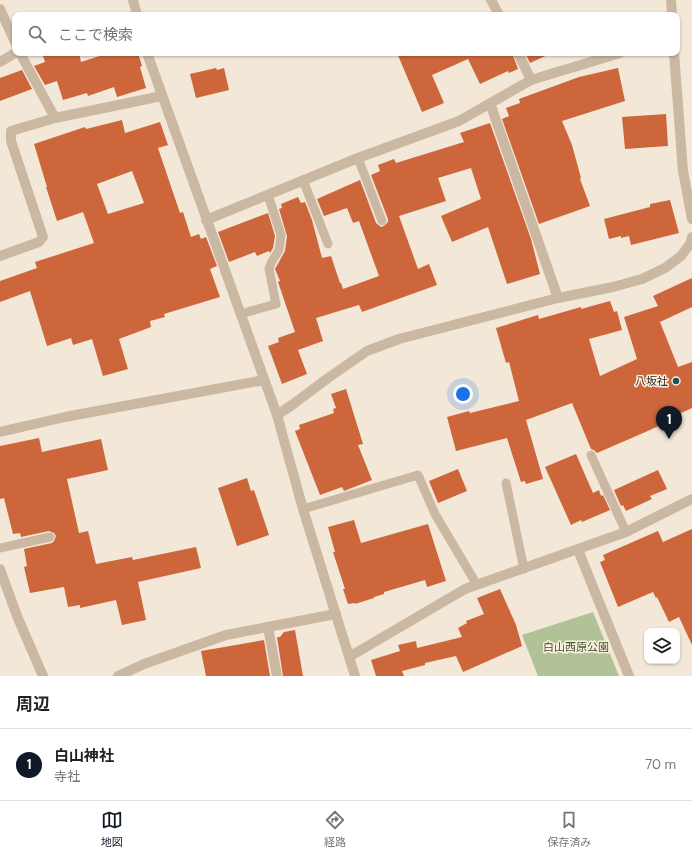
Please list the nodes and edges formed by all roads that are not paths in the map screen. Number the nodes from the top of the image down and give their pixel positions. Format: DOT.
graph roads {
  1 [pos="133,0"];
  2 [pos="491,0"];
  3 [pos="671,0"];
  4 [pos="0,9"];
  5 [pos="136,12"];
  6 [pos="497,12"];
  7 [pos="672,12"];
  8 [pos="12,35"];
  9 [pos="12,55"];
  10 [pos="22,56"];
  11 [pos="148,56"];
  12 [pos="519,56"];
  13 [pos="610,56"];
  14 [pos="674,56"];
  15 [pos="0,62"];
  16 [pos="531,80"];
  17 [pos="162,96"];
  18 [pos="490,103"];
  19 [pos="56,118"];
  20 [pos="358,158"];
  21 [pos="303,180"];
  22 [pos="268,195"];
  23 [pos="692,219"];
  24 [pos="206,220"];
  25 [pos="382,221"];
  26 [pos="692,238"];
  27 [pos="328,244"];
  28 [pos="0,256"];
  29 [pos="558,298"];
  30 [pos="240,314"];
  31 [pos="264,380"];
  32 [pos="276,415"];
  33 [pos="0,432"];
  34 [pos="591,455"];
  35 [pos="506,483"];
  36 [pos="692,499"];
  37 [pos="303,509"];
  38 [pos="626,532"];
  39 [pos="50,537"];
  40 [pos="0,548"];
  41 [pos="578,550"];
  42 [pos="0,569"];
  43 [pos="524,569"];
  44 [pos="477,585"];
  45 [pos="336,614"];
  46 [pos="268,627"];
  47 [pos="350,657"];
  48 [pos="43,676"];
  49 [pos="118,676"];
  50 [pos="277,676"];
  51 [pos="355,676"];
  52 [pos="629,676"];
  1 -- 5 [label="street"];
  2 -- 6 [label="street"];
  3 -- 7 [label="street"];
  4 -- 8 [label="street"];
  9 -- 15 [label="street"];
  10 -- 19 [label="street"];
  11 -- 17 [label="street"];
  12 -- 16 [label="street"];
  13 -- 16 [label="street"];
  14 -- 23 [label="street"];
  16 -- 18 [label="street"];
  17 -- 19 [label="street"];
  17 -- 24 [label="street"];
  18 -- 20 [label="street"];
  18 -- 29 [label="street"];
  19 -- 28 [label="street"];
  20 -- 21 [label="street"];
  20 -- 25 [label="lane"];
  21 -- 22 [label="street"];
  21 -- 27 [label="lane"];
  22 -- 24 [label="street"];
  22 -- 30 [label="lane"];
  24 -- 30 [label="street"];
  26 -- 29 [label="street"];
  29 -- 32 [label="street"];
  30 -- 31 [label="street"];
  31 -- 32 [label="street"];
  31 -- 33 [label="street"];
  32 -- 37 [label="street"];
  34 -- 38 [label="lane"];
  35 -- 43 [label="lane"];
  36 -- 38 [label="street"];
  37 -- 44 [label="lane"];
  37 -- 45 [label="street"];
  38 -- 41 [label="street"];
  39 -- 40 [label="lane"];
  41 -- 43 [label="street"];
  41 -- 52 [label="street"];
  42 -- 48 [label="street"];
  43 -- 44 [label="street"];
  44 -- 47 [label="street"];
  45 -- 46 [label="street"];
  45 -- 47 [label="street"];
  46 -- 49 [label="street"];
  46 -- 50 [label="street"];
  47 -- 51 [label="street"];
}
